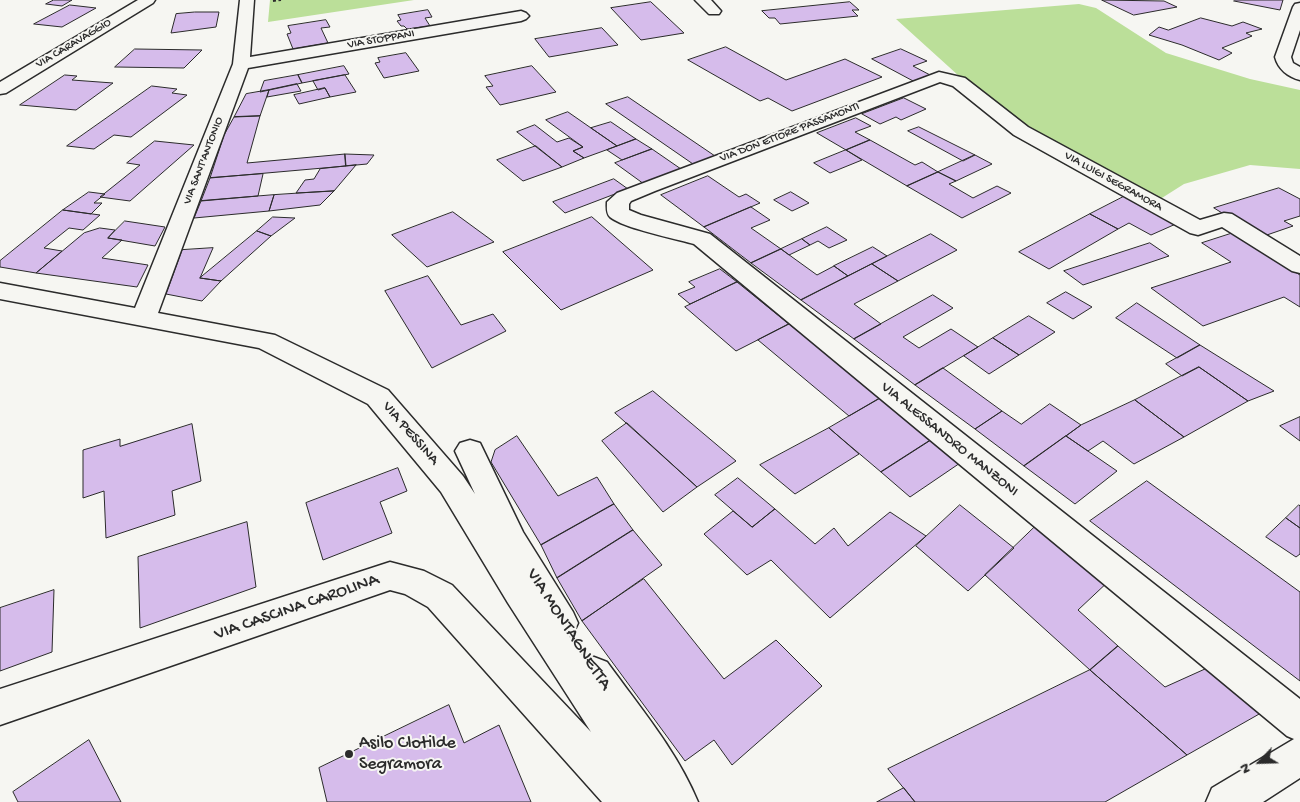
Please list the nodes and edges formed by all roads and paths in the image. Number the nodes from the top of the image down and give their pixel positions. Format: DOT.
graph roads {
  1 [pos="148,0"];
  2 [pos="248,0"];
  3 [pos="702,0"];
  4 [pos="1300,7"];
  5 [pos="714,12"];
  6 [pos="521,16"];
  7 [pos="241,64"];
  8 [pos="1300,75"];
  9 [pos="931,79"];
  10 [pos="0,89"];
  11 [pos="648,187"];
  12 [pos="1300,266"];
  13 [pos="0,291"];
  14 [pos="144,318"];
  15 [pos="470,451"];
  16 [pos="0,707"];
  17 [pos="1300,724"];
  18 [pos="1300,756"];
  19 [pos="629,802"];
  20 [pos="659,802"];
  21 [pos="678,802"];
  22 [pos="1226,802"];
  1 -- 10 [label="street, VIA CARAVAGGIO"];
  2 -- 7 [label="street, VIA SANT'ANTONIO"];
  3 -- 5 [label="street"];
  4 -- 8 [label="street"];
  6 -- 7 [label="street, VIA STOPPANI"];
  7 -- 14 [label="street, VIA SANT'ANTONIO"];
  9 -- 11 [label="street, VIA DON ETTORE PASSAMONTI"];
  9 -- 12 [label="street, VIA LUIGI SEGRAMORA"];
  11 -- 17 [label="street, VIA ALESSANDRO MANZONI"];
  13 -- 14 [label="street, VIA PESSINA"];
  14 -- 20 [label="street, VIA PESSINA"];
  15 -- 21 [label="street, VIA MONTAGNETTA"];
  16 -- 19 [label="street, VIA CASCINA CAROLINA"];
  18 -- 22 [label="street"];
}
